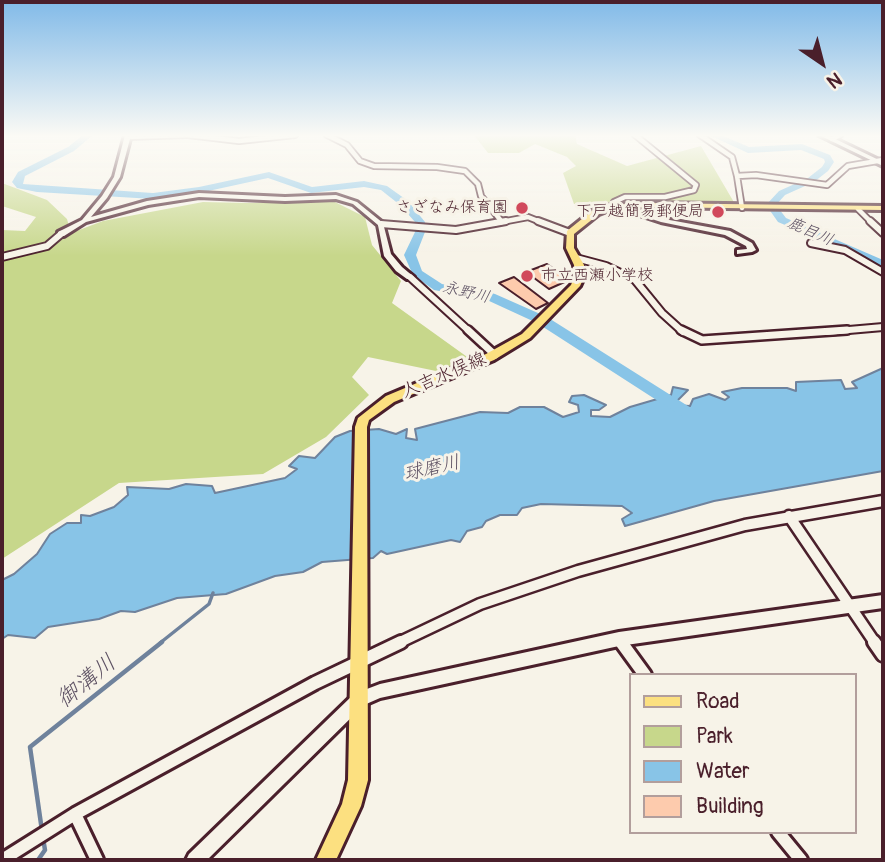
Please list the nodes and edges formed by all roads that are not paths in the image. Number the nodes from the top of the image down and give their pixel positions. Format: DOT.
graph roads {
  1 [pos="117,175"];
  2 [pos="470,175"];
  3 [pos="686,175"];
  4 [pos="842,175"];
  5 [pos="737,176"];
  6 [pos="617,206"];
  7 [pos="741,208"];
  8 [pos="883,208"];
  9 [pos="791,209"];
  10 [pos="858,209"];
  11 [pos="84,221"];
  12 [pos="502,222"];
  13 [pos="381,224"];
  14 [pos="570,233"];
  15 [pos="883,233"];
  16 [pos="61,234"];
  17 [pos="811,243"];
  18 [pos="740,252"];
  19 [pos="2,257"];
  20 [pos="576,258"];
  21 [pos="883,272"];
  22 [pos="410,277"];
  23 [pos="883,327"];
  24 [pos="495,355"];
  25 [pos="883,501"];
  26 [pos="789,516"];
  27 [pos="883,601"];
  28 [pos="850,606"];
  29 [pos="619,639"];
  30 [pos="883,655"];
  31 [pos="358,658"];
  32 [pos="644,673"];
  33 [pos="359,699"];
  34 [pos="75,814"];
  35 [pos="780,834"];
  36 [pos="2,860"];
  37 [pos="97,860"];
  38 [pos="195,860"];
  39 [pos="326,860"];
  40 [pos="801,860"];
  1 -- 11 [label="street"];
  2 -- 12 [label="street"];
  3 -- 6 [label="street"];
  4 -- 5 [label="street"];
  5 -- 7 [label="street"];
  6 -- 7 [label="main road"];
  6 -- 14 [label="main road"];
  6 -- 18 [label="street"];
  7 -- 9 [label="main road"];
  8 -- 10 [label="main road"];
  9 -- 10 [label="main road"];
  10 -- 15 [label="street"];
  11 -- 13 [label="street"];
  11 -- 16 [label="street"];
  12 -- 13 [label="street"];
  12 -- 14 [label="street"];
  13 -- 22 [label="street"];
  14 -- 20 [label="main road, 人吉水俣線"];
  16 -- 19 [label="street"];
  17 -- 21 [label="street"];
  20 -- 23 [label="street"];
  20 -- 24 [label="main road, 人吉水俣線"];
  22 -- 24 [label="street"];
  24 -- 31 [label="main road, 人吉水俣線"];
  25 -- 26 [label="street"];
  26 -- 28 [label="street"];
  26 -- 31 [label="street"];
  27 -- 28 [label="street"];
  28 -- 29 [label="street"];
  28 -- 30 [label="street"];
  29 -- 32 [label="street"];
  29 -- 33 [label="street"];
  31 -- 33 [label="main road, 人吉水俣線"];
  31 -- 34 [label="street"];
  33 -- 38 [label="street"];
  33 -- 39 [label="main road, 人吉水俣線"];
  34 -- 36 [label="street"];
  34 -- 37 [label="street"];
  35 -- 40 [label="street"];
}
